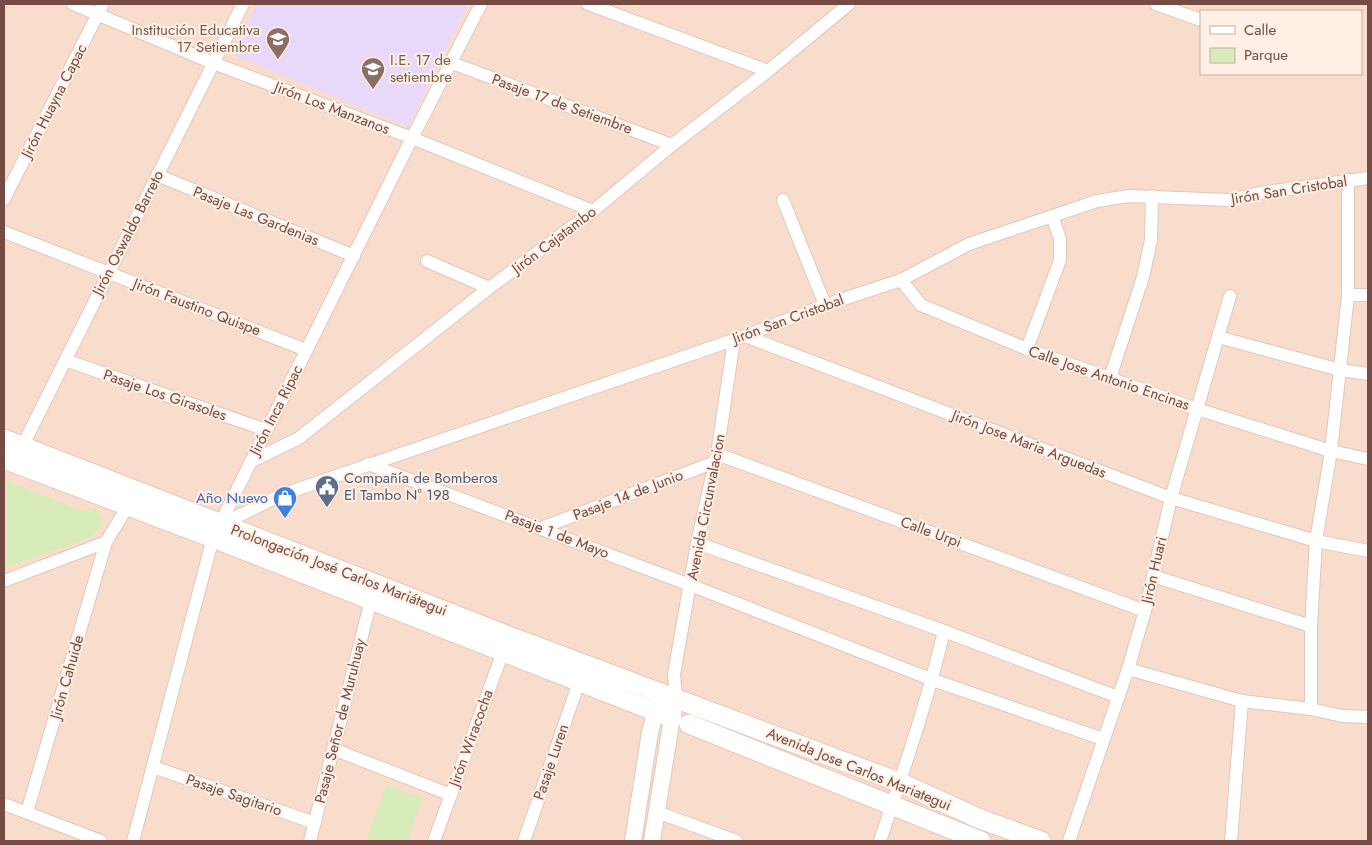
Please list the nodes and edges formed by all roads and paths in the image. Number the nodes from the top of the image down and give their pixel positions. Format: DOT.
graph roads {
  1 [pos="73,4"];
  2 [pos="243,4"];
  3 [pos="481,4"];
  4 [pos="588,4"];
  5 [pos="1156,4"];
  6 [pos="844,5"];
  7 [pos="101,9"];
  8 [pos="1200,20"];
  9 [pos="214,63"];
  10 [pos="452,63"];
  11 [pos="768,70"];
  12 [pos="412,138"];
  13 [pos="672,145"];
  14 [pos="157,175"];
  15 [pos="1368,178"];
  16 [pos="1348,180"];
  17 [pos="1152,196"];
  18 [pos="4,199"];
  19 [pos="783,200"];
  20 [pos="593,211"];
  21 [pos="1052,216"];
  22 [pos="4,232"];
  23 [pos="354,256"];
  24 [pos="427,262"];
  25 [pos="108,273"];
  26 [pos="901,280"];
  27 [pos="489,288"];
  28 [pos="1348,295"];
  29 [pos="1368,295"];
  30 [pos="1230,296"];
  31 [pos="825,305"];
  32 [pos="1218,337"];
  33 [pos="740,338"];
  34 [pos="1027,349"];
  35 [pos="306,350"];
  36 [pos="65,360"];
  37 [pos="1340,370"];
  38 [pos="1368,374"];
  39 [pos="1110,378"];
  40 [pos="1197,409"];
  41 [pos="266,430"];
  42 [pos="4,439"];
  43 [pos="1331,451"];
  44 [pos="13,456"];
  45 [pos="716,458"];
  46 [pos="1368,459"];
  47 [pos="250,462"];
  48 [pos="368,464"];
  49 [pos="1171,498"];
  50 [pos="132,499"];
  51 [pos="541,528"];
  52 [pos="217,531"];
  53 [pos="1316,541"];
  54 [pos="106,542"];
  55 [pos="697,543"];
  56 [pos="1368,551"];
  57 [pos="1153,576"];
  58 [pos="4,581"];
  59 [pos="690,585"];
  60 [pos="371,600"];
  61 [pos="1144,611"];
  62 [pos="1311,626"];
  63 [pos="944,631"];
  64 [pos="506,644"];
  65 [pos="1128,669"];
  66 [pos="932,680"];
  67 [pos="579,682"];
  68 [pos="668,695"];
  69 [pos="1118,697"];
  70 [pos="1242,701"];
  71 [pos="1311,709"];
  72 [pos="1368,717"];
  73 [pos="672,718"];
  74 [pos="1103,740"];
  75 [pos="333,749"];
  76 [pos="153,767"];
  77 [pos="901,783"];
  78 [pos="451,795"];
  79 [pos="4,804"];
  80 [pos="892,804"];
  81 [pos="27,812"];
  82 [pos="657,812"];
  83 [pos="315,823"];
  84 [pos="101,841"];
  85 [pos="134,841"];
  86 [pos="310,841"];
  87 [pos="434,841"];
  88 [pos="524,841"];
  89 [pos="633,841"];
  90 [pos="652,841"];
  91 [pos="736,841"];
  92 [pos="880,841"];
  93 [pos="981,841"];
  94 [pos="1041,841"];
  95 [pos="1069,841"];
  96 [pos="1231,841"];
  1 -- 7 [label="street, Jirón Los Manzanos"];
  2 -- 9 [label="street, Jirón Oswaldo Barreto"];
  3 -- 10 [label="street, Jirón Inca Ripac"];
  4 -- 11 [label="street"];
  5 -- 8 [label="street"];
  6 -- 11 [label="street, Jirón Cajatambo"];
  7 -- 9 [label="street, Jirón Los Manzanos"];
  7 -- 18 [label="street, Jirón Huayna Capac"];
  9 -- 12 [label="street, Jirón Los Manzanos"];
  9 -- 14 [label="street, Jirón Oswaldo Barreto"];
  10 -- 12 [label="street, Jirón Inca Ripac"];
  10 -- 13 [label="street, Pasaje 17 de Setiembre"];
  11 -- 13 [label="street, Jirón Cajatambo"];
  12 -- 20 [label="street, Jirón Los Manzanos"];
  12 -- 23 [label="street, Jirón Inca Ripac"];
  13 -- 20 [label="street, Jirón Cajatambo"];
  14 -- 23 [label="street, Pasaje Las Gardenias"];
  14 -- 25 [label="street, Jirón Oswaldo Barreto"];
  15 -- 16 [label="street, Jirón San Cristobal"];
  16 -- 17 [label="street, Jirón San Cristobal"];
  16 -- 28 [label="street"];
  17 -- 21 [label="street, Jirón San Cristobal"];
  17 -- 39 [label="street"];
  19 -- 31 [label="street"];
  20 -- 27 [label="street, Jirón Cajatambo"];
  21 -- 26 [label="street, Jirón San Cristobal"];
  21 -- 34 [label="street"];
  22 -- 25 [label="street, Jirón Faustino Quispe"];
  23 -- 35 [label="street, Jirón Inca Ripac"];
  24 -- 27 [label="street"];
  25 -- 35 [label="street, Jirón Faustino Quispe"];
  25 -- 36 [label="street, Jirón Oswaldo Barreto"];
  26 -- 31 [label="street, Jirón San Cristobal"];
  26 -- 34 [label="street, Calle Jose Antonio Encinas"];
  27 -- 47 [label="street, Jirón Cajatambo"];
  28 -- 29 [label="street"];
  28 -- 37 [label="street"];
  30 -- 32 [label="street, Jirón Huari"];
  31 -- 33 [label="street, Jirón San Cristobal"];
  32 -- 37 [label="street"];
  32 -- 40 [label="street, Jirón Huari"];
  33 -- 45 [label="street, Avenida Circunvalacion"];
  33 -- 48 [label="street, Jirón San Cristobal"];
  33 -- 49 [label="street, Jirón Jose Maria Arguedas"];
  34 -- 39 [label="street, Calle Jose Antonio Encinas"];
  35 -- 41 [label="street, Jirón Inca Ripac"];
  36 -- 41 [label="street, Pasaje Los Girasoles"];
  36 -- 44 [label="street, Jirón Oswaldo Barreto"];
  37 -- 38 [label="street"];
  37 -- 43 [label="street"];
  39 -- 40 [label="street, Calle Jose Antonio Encinas"];
  40 -- 43 [label="street, Calle Jose Antonio Encinas"];
  40 -- 49 [label="street, Jirón Huari"];
  41 -- 47 [label="street, Jirón Inca Ripac"];
  42 -- 44 [label="main road, Prolongación José Carlos Mariátegui"];
  43 -- 46 [label="street, Calle Jose Antonio Encinas"];
  43 -- 53 [label="street"];
  44 -- 50 [label="main road, Prolongación José Carlos Mariátegui"];
  45 -- 51 [label="street, Pasaje 14 de Junio"];
  45 -- 55 [label="street, Avenida Circunvalacion"];
  45 -- 61 [label="street, Calle Urpi"];
  47 -- 52 [label="street, Jirón Inca Ripac"];
  48 -- 51 [label="street, Pasaje 1 de Mayo"];
  48 -- 52 [label="street, Jirón San Cristobal"];
  49 -- 53 [label="street, Jirón Jose Maria Arguedas"];
  49 -- 57 [label="street, Jirón Huari"];
  50 -- 52 [label="main road, Prolongación José Carlos Mariátegui"];
  50 -- 54 [label="street"];
  51 -- 59 [label="street, Pasaje 1 de Mayo"];
  52 -- 60 [label="main road, Prolongación José Carlos Mariátegui"];
  52 -- 64 [label="main road, Prolongación José Carlos Mariátegui"];
  52 -- 76 [label="street, Jirón Inca Ripac"];
  53 -- 56 [label="street, Jirón Jose Maria Arguedas"];
  53 -- 62 [label="street"];
  54 -- 58 [label="street"];
  54 -- 81 [label="street, Jirón Cahuide"];
  55 -- 59 [label="street, Avenida Circunvalacion"];
  55 -- 63 [label="street"];
  57 -- 61 [label="street, Jirón Huari"];
  57 -- 62 [label="street"];
  59 -- 66 [label="street, Pasaje 1 de Mayo"];
  59 -- 68 [label="street, Avenida Circunvalacion"];
  60 -- 64 [label="main road, Prolongación José Carlos Mariátegui"];
  60 -- 75 [label="street, Pasaje Señor de Muruhuay"];
  61 -- 65 [label="street, Jirón Huari"];
  62 -- 71 [label="street"];
  63 -- 66 [label="street"];
  63 -- 69 [label="street"];
  64 -- 67 [label="main road, Prolongación José Carlos Mariátegui"];
  64 -- 68 [label="main road, Prolongación José Carlos Mariátegui"];
  64 -- 78 [label="street, Jirón Wiracocha"];
  65 -- 69 [label="street, Jirón Huari"];
  65 -- 70 [label="street"];
  66 -- 74 [label="street, Pasaje 1 de Mayo"];
  66 -- 77 [label="street"];
  67 -- 73 [label="main road, Prolongación José Carlos Mariátegui"];
  67 -- 88 [label="street, Pasaje Luren"];
  68 -- 73 [label="street, Avenida Circunvalacion"];
  68 -- 77 [label="main road, Avenida Jose Carlos Mariategui"];
  69 -- 74 [label="street, Jirón Huari"];
  70 -- 71 [label="street"];
  70 -- 96 [label="street"];
  71 -- 72 [label="street"];
  73 -- 80 [label="main road, Avenida Jose Carlos Mariategui"];
  73 -- 82 [label="street, Avenida Circunvalacion"];
  73 -- 89 [label="street, Avenida Circunvalacion"];
  74 -- 95 [label="street, Jirón Huari"];
  75 -- 78 [label="street"];
  75 -- 83 [label="street, Pasaje Señor de Muruhuay"];
  76 -- 83 [label="street, Pasaje Sagitario"];
  76 -- 85 [label="street, Jirón Inca Ripac"];
  77 -- 80 [label="street"];
  77 -- 94 [label="main road, Avenida Jose Carlos Mariategui"];
  78 -- 87 [label="street, Jirón Wiracocha"];
  79 -- 81 [label="street"];
  80 -- 92 [label="street"];
  80 -- 93 [label="main road, Avenida Jose Carlos Mariategui"];
  81 -- 84 [label="street"];
  82 -- 90 [label="street, Avenida Circunvalacion"];
  82 -- 91 [label="street"];
  83 -- 86 [label="street, Pasaje Señor de Muruhuay"];
}
